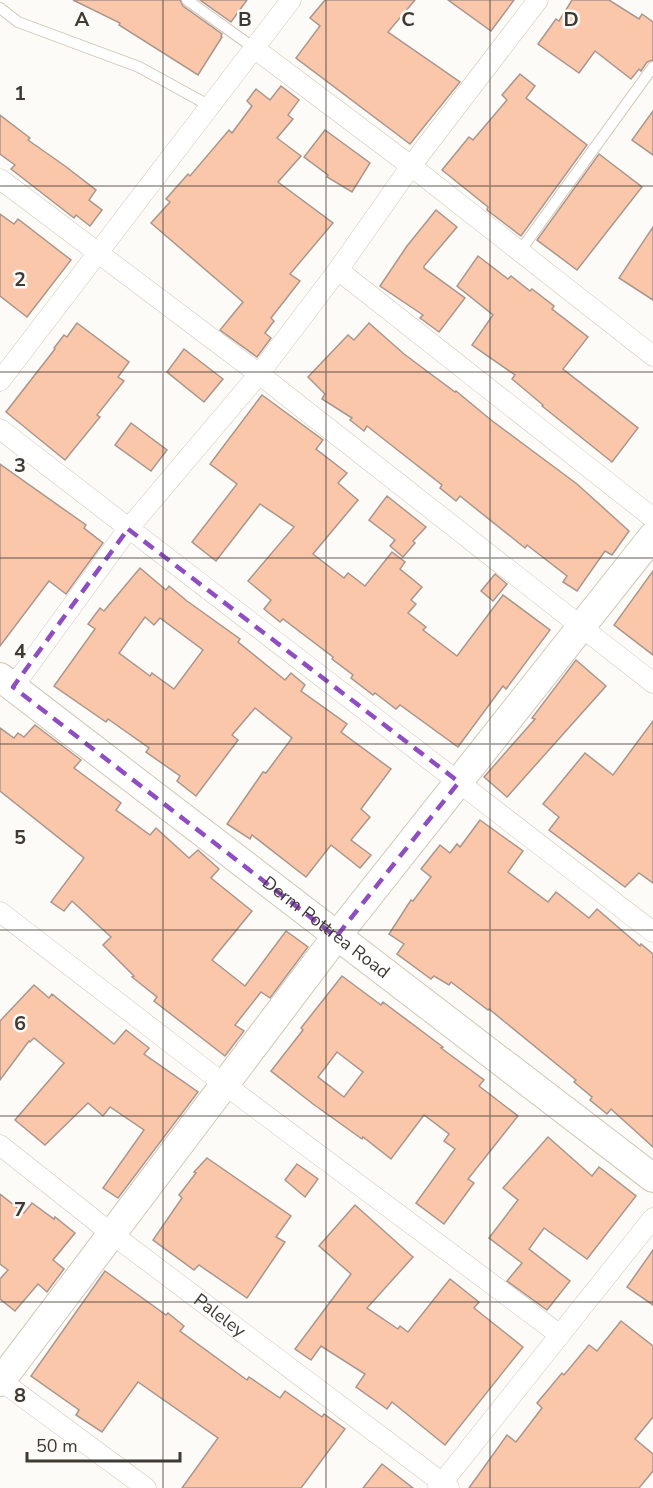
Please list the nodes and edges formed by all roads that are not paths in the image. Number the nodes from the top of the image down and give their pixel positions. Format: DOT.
graph roads {
  1 [pos="187,0"];
  2 [pos="291,0"];
  3 [pos="538,0"];
  4 [pos="0,8"];
  5 [pos="254,48"];
  6 [pos="653,67"];
  7 [pos="210,106"];
  8 [pos="411,166"];
  9 [pos="0,179"];
  10 [pos="520,251"];
  11 [pos="98,253"];
  12 [pos="338,270"];
  13 [pos="653,356"];
  14 [pos="258,374"];
  15 [pos="0,381"];
  16 [pos="0,429"];
  17 [pos="653,518"];
  18 [pos="128,529"];
  19 [pos="653,536"];
  20 [pos="580,628"];
  21 [pos="6,682"];
  22 [pos="653,684"];
  23 [pos="459,782"];
  24 [pos="0,912"];
  25 [pos="653,932"];
  26 [pos="336,937"];
  27 [pos="224,1084"];
  28 [pos="0,1145"];
  29 [pos="653,1178"];
  30 [pos="653,1218"];
  31 [pos="112,1234"];
  32 [pos="560,1335"];
  33 [pos="0,1381"];
  34 [pos="443,1486"];
  35 [pos="146,1488"];
  1 -- 5 [label="lane"];
  2 -- 5 [label="street"];
  3 -- 8 [label="street"];
  4 -- 7 [label="lane"];
  5 -- 7 [label="street"];
  5 -- 8 [label="street"];
  6 -- 10 [label="lane"];
  7 -- 11 [label="street"];
  8 -- 10 [label="street"];
  8 -- 12 [label="street"];
  9 -- 11 [label="street"];
  10 -- 13 [label="street"];
  11 -- 14 [label="street"];
  11 -- 15 [label="street"];
  12 -- 14 [label="street"];
  12 -- 17 [label="street"];
  14 -- 18 [label="street"];
  14 -- 20 [label="street"];
  16 -- 18 [label="street"];
  18 -- 21 [label="street"];
  18 -- 23 [label="street"];
  19 -- 20 [label="street"];
  20 -- 22 [label="street"];
  20 -- 23 [label="street"];
  21 -- 26 [label="street, Derm Pottrea Road"];
  23 -- 25 [label="street"];
  23 -- 26 [label="street"];
  24 -- 27 [label="street"];
  26 -- 27 [label="street"];
  26 -- 29 [label="street, Derm Pottrea Road"];
  27 -- 31 [label="street"];
  27 -- 32 [label="street"];
  28 -- 31 [label="street, Paleley"];
  30 -- 32 [label="street"];
  31 -- 33 [label="street"];
  31 -- 34 [label="street, Paleley"];
  32 -- 34 [label="street"];
  33 -- 35 [label="street"];
}
